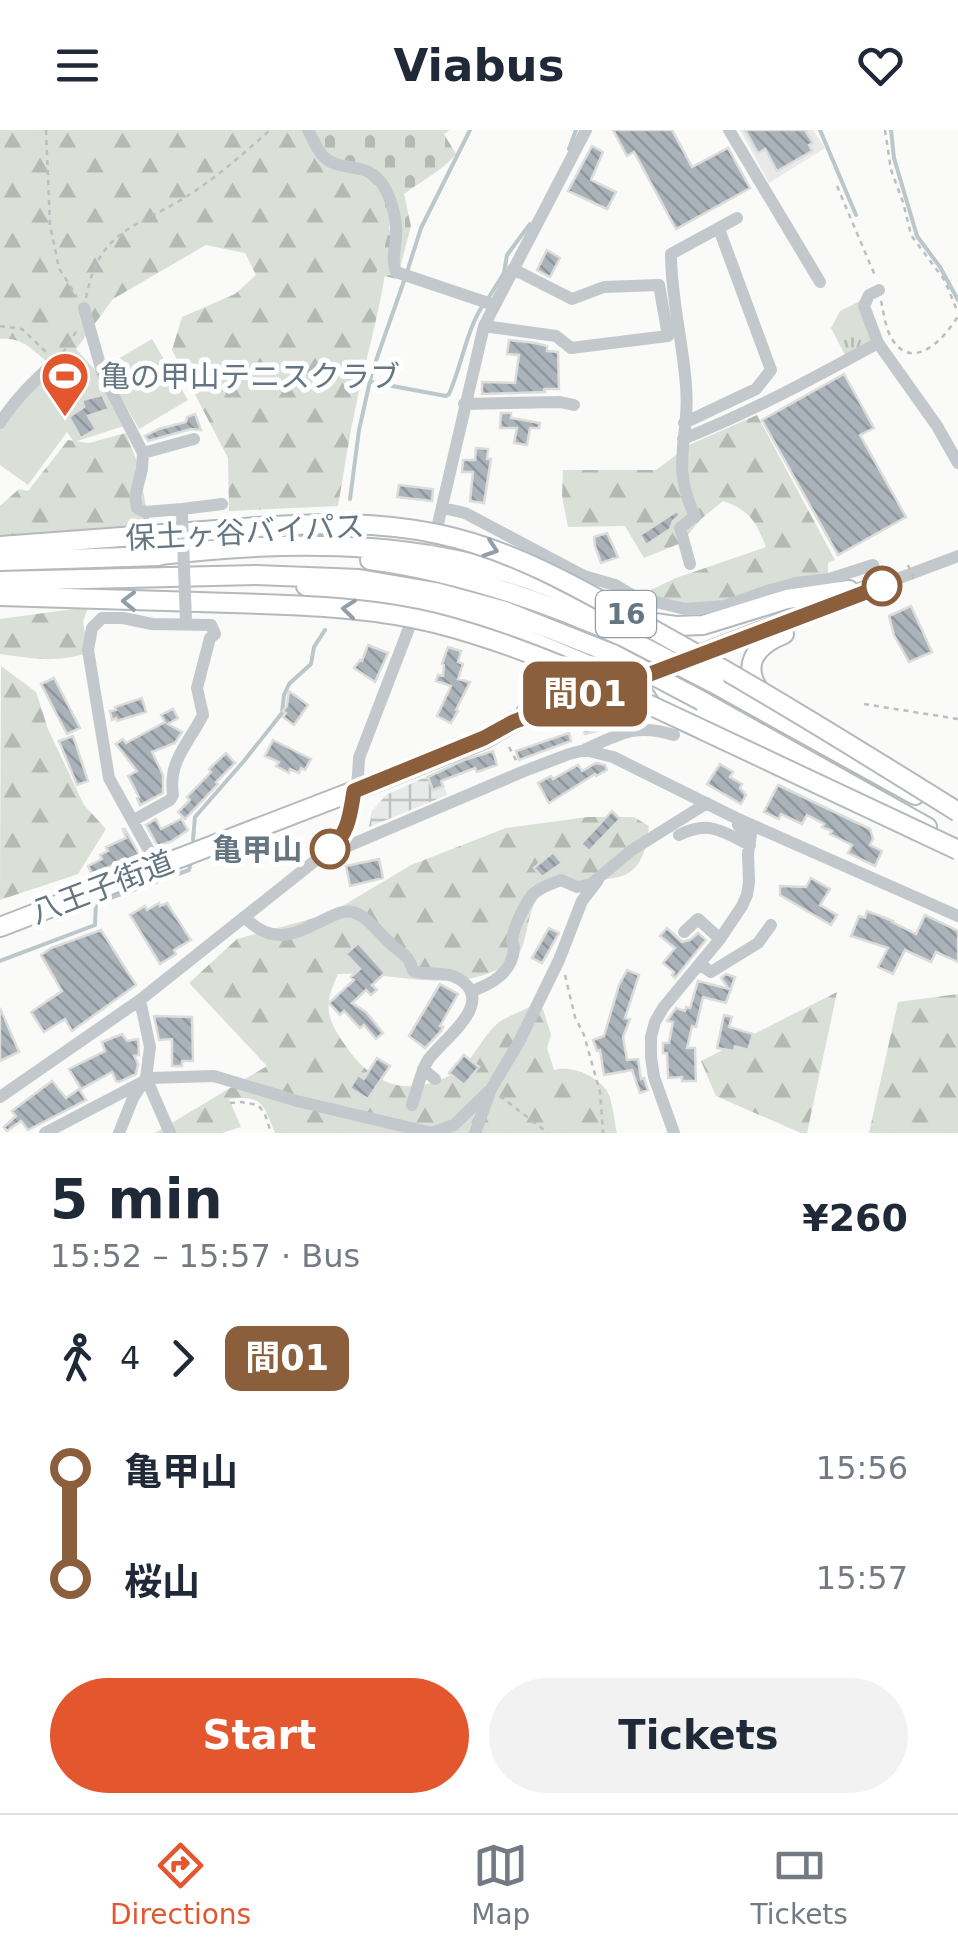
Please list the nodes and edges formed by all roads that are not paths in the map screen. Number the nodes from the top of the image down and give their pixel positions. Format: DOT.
graph roads {
  1 [pos="308,130"];
  2 [pos="586,130"];
  3 [pos="729,130"];
  4 [pos="737,218"];
  5 [pos="719,229"];
  6 [pos="513,269"];
  7 [pos="820,282"];
  8 [pos="879,290"];
  9 [pos="494,305"];
  10 [pos="84,308"];
  11 [pos="484,326"];
  12 [pos="878,343"];
  13 [pos="56,361"];
  14 [pos="464,404"];
  15 [pos="574,404"];
  16 [pos="0,423"];
  17 [pos="684,423"];
  18 [pos="194,439"];
  19 [pos="684,439"];
  20 [pos="142,453"];
  21 [pos="958,462"];
  22 [pos="222,504"];
  23 [pos="443,508"];
  24 [pos="182,512"];
  25 [pos="434,541"];
  26 [pos="0,546"];
  27 [pos="152,556"];
  28 [pos="958,556"];
  29 [pos="0,560"];
  30 [pos="690,564"];
  31 [pos="106,578"];
  32 [pos="0,581"];
  33 [pos="882,586"];
  34 [pos="0,596"];
  35 [pos="840,601"];
  36 [pos="597,608"];
  37 [pos="414,615"];
  38 [pos="188,624"];
  39 [pos="521,635"];
  40 [pos="688,660"];
  41 [pos="656,672"];
  42 [pos="629,682"];
  43 [pos="765,697"];
  44 [pos="513,722"];
  45 [pos="674,734"];
  46 [pos="484,738"];
  47 [pos="585,750"];
  48 [pos="354,791"];
  49 [pos="707,803"];
  50 [pos="958,812"];
  51 [pos="736,818"];
  52 [pos="134,820"];
  53 [pos="679,836"];
  54 [pos="750,845"];
  55 [pos="958,849"];
  56 [pos="320,858"];
  57 [pos="158,865"];
  58 [pos="610,867"];
  59 [pos="958,916"];
  60 [pos="244,918"];
  61 [pos="771,926"];
  62 [pos="0,927"];
  63 [pos="684,932"];
  64 [pos="720,939"];
  65 [pos="701,964"];
  66 [pos="471,992"];
  67 [pos="140,1000"];
  68 [pos="424,1069"];
  69 [pos="146,1078"];
  70 [pos="435,1079"];
  71 [pos="490,1089"];
  72 [pos="0,1097"];
  73 [pos="412,1105"];
  74 [pos="45,1133"];
  75 [pos="119,1133"];
  76 [pos="170,1133"];
  77 [pos="475,1133"];
  78 [pos="674,1133"];
  1 -- 9 [label="street"];
  2 -- 6 [label="street"];
  3 -- 7 [label="street"];
  4 -- 5 [label="street"];
  5 -- 17 [label="street"];
  5 -- 17 [label="street"];
  6 -- 9 [label="street"];
  6 -- 11 [label="street"];
  8 -- 12 [label="street"];
  9 -- 11 [label="street"];
  10 -- 20 [label="street"];
  11 -- 14 [label="street"];
  12 -- 19 [label="street"];
  12 -- 21 [label="street"];
  13 -- 16 [label="street"];
  14 -- 15 [label="street"];
  14 -- 23 [label="street"];
  17 -- 19 [label="street"];
  18 -- 20 [label="street"];
  19 -- 30 [label="street"];
  20 -- 24 [label="street"];
  22 -- 24 [label="street"];
  23 -- 25 [label="street"];
  23 -- 33 [label="street"];
  24 -- 38 [label="street, bridge"];
  26 -- 50 [label="highway, 保土ヶ谷バイパス / 16, one-way, bridge"];
  27 -- 29 [label="highway, 16"];
  27 -- 36 [label="highway, 16"];
  27 -- 50 [label="highway, 16, bridge"];
  28 -- 33 [label="street, 八王子街道"];
  31 -- 32 [label="highway, 16"];
  31 -- 39 [label="highway, 16"];
  31 -- 55 [label="highway, 16, bridge"];
  33 -- 35 [label="highway, 八王子街道 / 16"];
  33 -- 36 [label="highway, 16"];
  55 -- 34 [label="highway, 保土ヶ谷バイパス / 16, one-way, bridge"];
  35 -- 40 [label="highway, 八王子街道 / 16"];
  35 -- 43 [label="highway, 16"];
  36 -- 41 [label="highway, 16"];
  37 -- 48 [label="street"];
  38 -- 52 [label="street"];
  38 -- 52 [label="street"];
  39 -- 42 [label="highway, 16"];
  39 -- 44 [label="highway"];
  40 -- 41 [label="highway, 八王子街道 / 16"];
  40 -- 43 [label="highway, 16"];
  41 -- 42 [label="highway, 八王子街道 / 16"];
  41 -- 55 [label="highway, 16"];
  42 -- 44 [label="highway, 八王子街道 / 16"];
  42 -- 46 [label="highway, 八王子街道 / 16"];
  43 -- 50 [label="highway, 16"];
  44 -- 46 [label="highway, 八王子街道 / 16"];
  45 -- 47 [label="street"];
  46 -- 48 [label="highway, 八王子街道 / 16"];
  47 -- 49 [label="street"];
  47 -- 56 [label="street"];
  48 -- 56 [label="street"];
  48 -- 57 [label="highway, 八王子街道 / 16"];
  49 -- 51 [label="street"];
  49 -- 58 [label="street"];
  51 -- 54 [label="street"];
  51 -- 59 [label="street"];
  52 -- 57 [label="street"];
  53 -- 54 [label="street"];
  54 -- 64 [label="street"];
  56 -- 60 [label="street"];
  57 -- 62 [label="highway, 八王子街道 / 16"];
  58 -- 66 [label="street"];
  58 -- 71 [label="street"];
  60 -- 66 [label="street"];
  60 -- 67 [label="street"];
  61 -- 65 [label="street"];
  63 -- 64 [label="street"];
  64 -- 65 [label="street"];
  65 -- 78 [label="street"];
  66 -- 68 [label="street"];
  67 -- 69 [label="street"];
  67 -- 72 [label="street"];
  68 -- 70 [label="street"];
  68 -- 73 [label="street"];
  69 -- 71 [label="street"];
  69 -- 74 [label="street"];
  69 -- 75 [label="street"];
  69 -- 76 [label="street"];
  71 -- 77 [label="street"];
}
